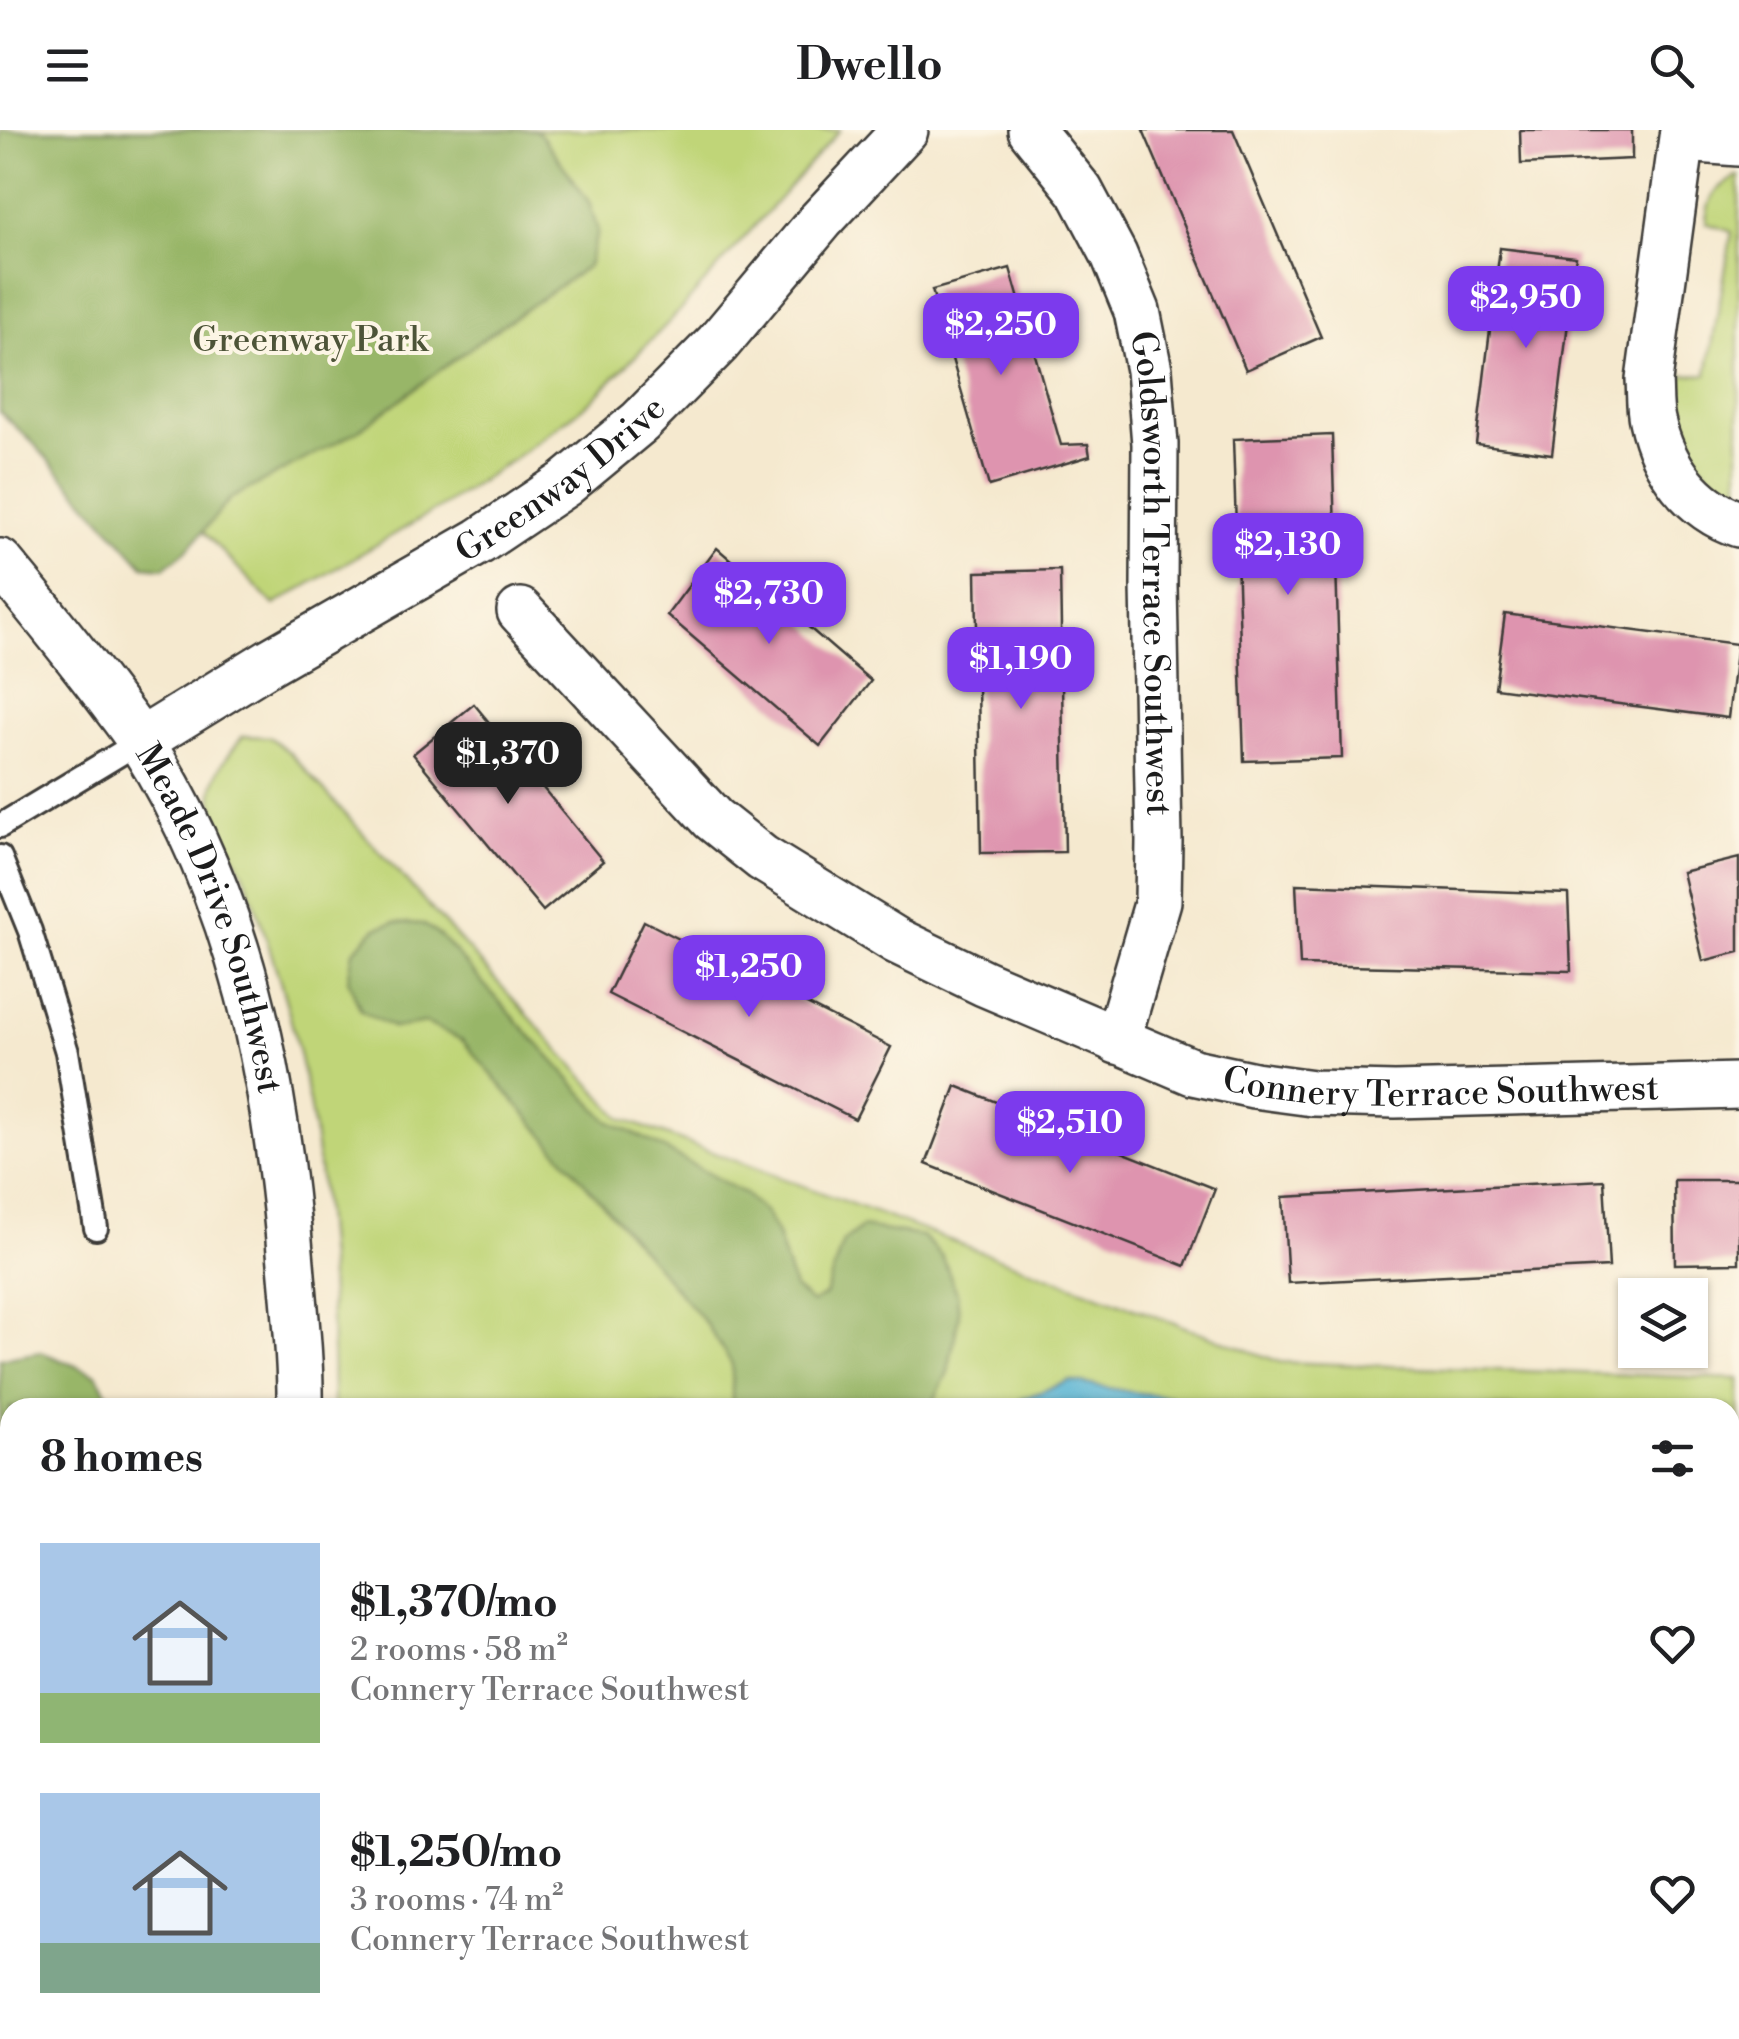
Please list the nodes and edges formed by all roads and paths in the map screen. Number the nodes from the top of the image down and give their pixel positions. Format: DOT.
graph roads {
  1 [pos="905,130"];
  2 [pos="1031,130"];
  3 [pos="1683,134"];
  4 [pos="1739,143"];
  5 [pos="1739,524"];
  6 [pos="0,562"];
  7 [pos="520,610"];
  8 [pos="140,740"];
  9 [pos="0,826"];
  10 [pos="0,857"];
  11 [pos="1118,1041"];
  12 [pos="1739,1086"];
  13 [pos="96,1228"];
  14 [pos="296,1324"];
  15 [pos="271,1398"];
  16 [pos="300,1398"];
  1 -- 8 [label="street, Greenway Drive"];
  2 -- 11 [label="street, Goldsworth Terrace Southwest"];
  3 -- 4 [label="street"];
  3 -- 5 [label="street"];
  6 -- 8 [label="street, Meade Drive Southwest"];
  7 -- 11 [label="street, Connery Terrace Southwest"];
  8 -- 9 [label="lane"];
  8 -- 14 [label="street, Meade Drive Southwest"];
  10 -- 13 [label="lane"];
  11 -- 12 [label="street, Connery Terrace Southwest"];
  14 -- 15 [label="street, Meade Drive Southwest"];
  14 -- 16 [label="street, Meade Drive Southwest"];
}
